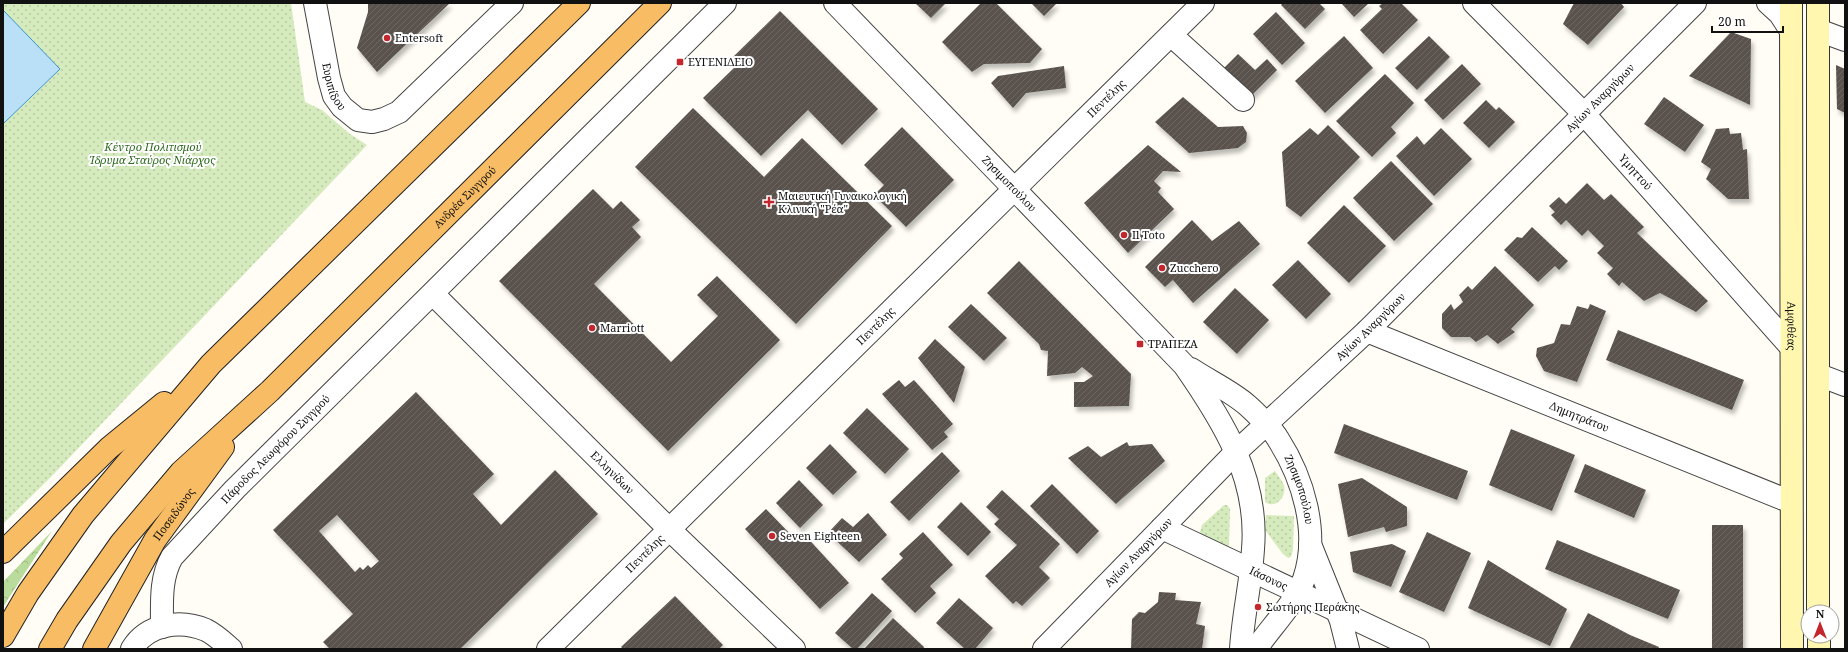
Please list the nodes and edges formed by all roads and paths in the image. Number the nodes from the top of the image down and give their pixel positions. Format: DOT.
graph roads {
  1 [pos="315,3"];
  2 [pos="512,3"];
  3 [pos="579,3"];
  4 [pos="660,3"];
  5 [pos="725,3"];
  6 [pos="835,3"];
  7 [pos="1203,3"];
  8 [pos="1474,3"];
  9 [pos="1696,3"];
  10 [pos="1768,3"];
  11 [pos="1791,3"];
  12 [pos="1818,3"];
  13 [pos="1818,30"];
  14 [pos="1791,31"];
  15 [pos="1171,35"];
  16 [pos="1845,40"];
  17 [pos="1243,100"];
  18 [pos="1584,114"];
  19 [pos="1014,189"];
  20 [pos="433,294"];
  21 [pos="1367,331"];
  22 [pos="1791,347"];
  23 [pos="211,364"];
  24 [pos="1184,365"];
  25 [pos="1819,375"];
  26 [pos="1845,385"];
  27 [pos="270,391"];
  28 [pos="1265,425"];
  29 [pos="1237,451"];
  30 [pos="1791,502"];
  31 [pos="1162,528"];
  32 [pos="670,530"];
  33 [pos="1310,544"];
  34 [pos="3,552"];
  35 [pos="1251,569"];
  36 [pos="1298,592"];
  37 [pos="1818,604"];
  38 [pos="1336,610"];
  39 [pos="162,627"];
  40 [pos="3,636"];
  41 [pos="1412,646"];
  42 [pos="50,649"];
  43 [pos="94,649"];
  44 [pos="132,649"];
  45 [pos="231,649"];
  46 [pos="548,649"];
  47 [pos="794,649"];
  48 [pos="1044,649"];
  49 [pos="1241,649"];
  50 [pos="1256,649"];
  51 [pos="1348,649"];
  52 [pos="1377,649"];
  53 [pos="1792,649"];
  1 -- 2 [label="street, Ευριπίδου"];
  3 -- 23 [label="highway"];
  4 -- 27 [label="highway, Ανδρέα Συγγρού"];
  5 -- 20 [label="street"];
  6 -- 19 [label="street, Ζησιμοπούλου"];
  7 -- 15 [label="street, Πεντέλης"];
  8 -- 18 [label="street, Υμηττού"];
  9 -- 18 [label="street, Αγίων Αναργύρων"];
  10 -- 14 [label="street"];
  11 -- 14 [label="main road, Αμφιθέας"];
  12 -- 13 [label="main road"];
  13 -- 16 [label="street"];
  13 -- 25 [label="main road"];
  14 -- 22 [label="main road, Αμφιθέας"];
  15 -- 17 [label="street"];
  15 -- 19 [label="street, Πεντέλης"];
  18 -- 21 [label="street, Αγίων Αναργύρων"];
  18 -- 22 [label="street, Υμηττού"];
  19 -- 24 [label="street, Ζησιμοπούλου"];
  19 -- 32 [label="street, Πεντέλης"];
  20 -- 32 [label="street, Ελληνίδων"];
  20 -- 39 [label="street, Πάροδος Λεωφόρου Συγγρού"];
  21 -- 28 [label="street, Αγίων Αναργύρων"];
  21 -- 30 [label="street, Δημητράτου"];
  22 -- 30 [label="main road, Αμφιθέας"];
  23 -- 34 [label="highway"];
  23 -- 40 [label="highway"];
  24 -- 28 [label="street, Ζησιμοπούλου"];
  24 -- 29 [label="street, Ζησιμοπούλου"];
  25 -- 26 [label="street"];
  25 -- 37 [label="main road"];
  27 -- 42 [label="highway"];
  27 -- 43 [label="highway, Ποσειδώνος"];
  28 -- 29 [label="street, Αγίων Αναργύρων"];
  28 -- 33 [label="street, Ζησιμοπούλου"];
  29 -- 31 [label="street, Αγίων Αναργύρων"];
  29 -- 35 [label="street, Ζησιμοπούλου"];
  30 -- 53 [label="main road, Αμφιθέας"];
  31 -- 35 [label="street, Ιάσονος"];
  31 -- 48 [label="street, Αγίων Αναργύρων"];
  32 -- 46 [label="street, Πεντέλης"];
  32 -- 47 [label="street, Ελληνίδων"];
  33 -- 36 [label="street, Ζησιμοπούλου"];
  33 -- 38 [label="street"];
  35 -- 36 [label="street, Ιάσονος"];
  35 -- 49 [label="street, Ζησιμοπούλου"];
  36 -- 38 [label="street, Ιάσονος"];
  36 -- 50 [label="street, Ζησιμοπούλου"];
  38 -- 41 [label="street, Ιάσονος"];
  38 -- 51 [label="street"];
  39 -- 44 [label="street"];
  39 -- 45 [label="street"];
  41 -- 52 [label="street"];
}
